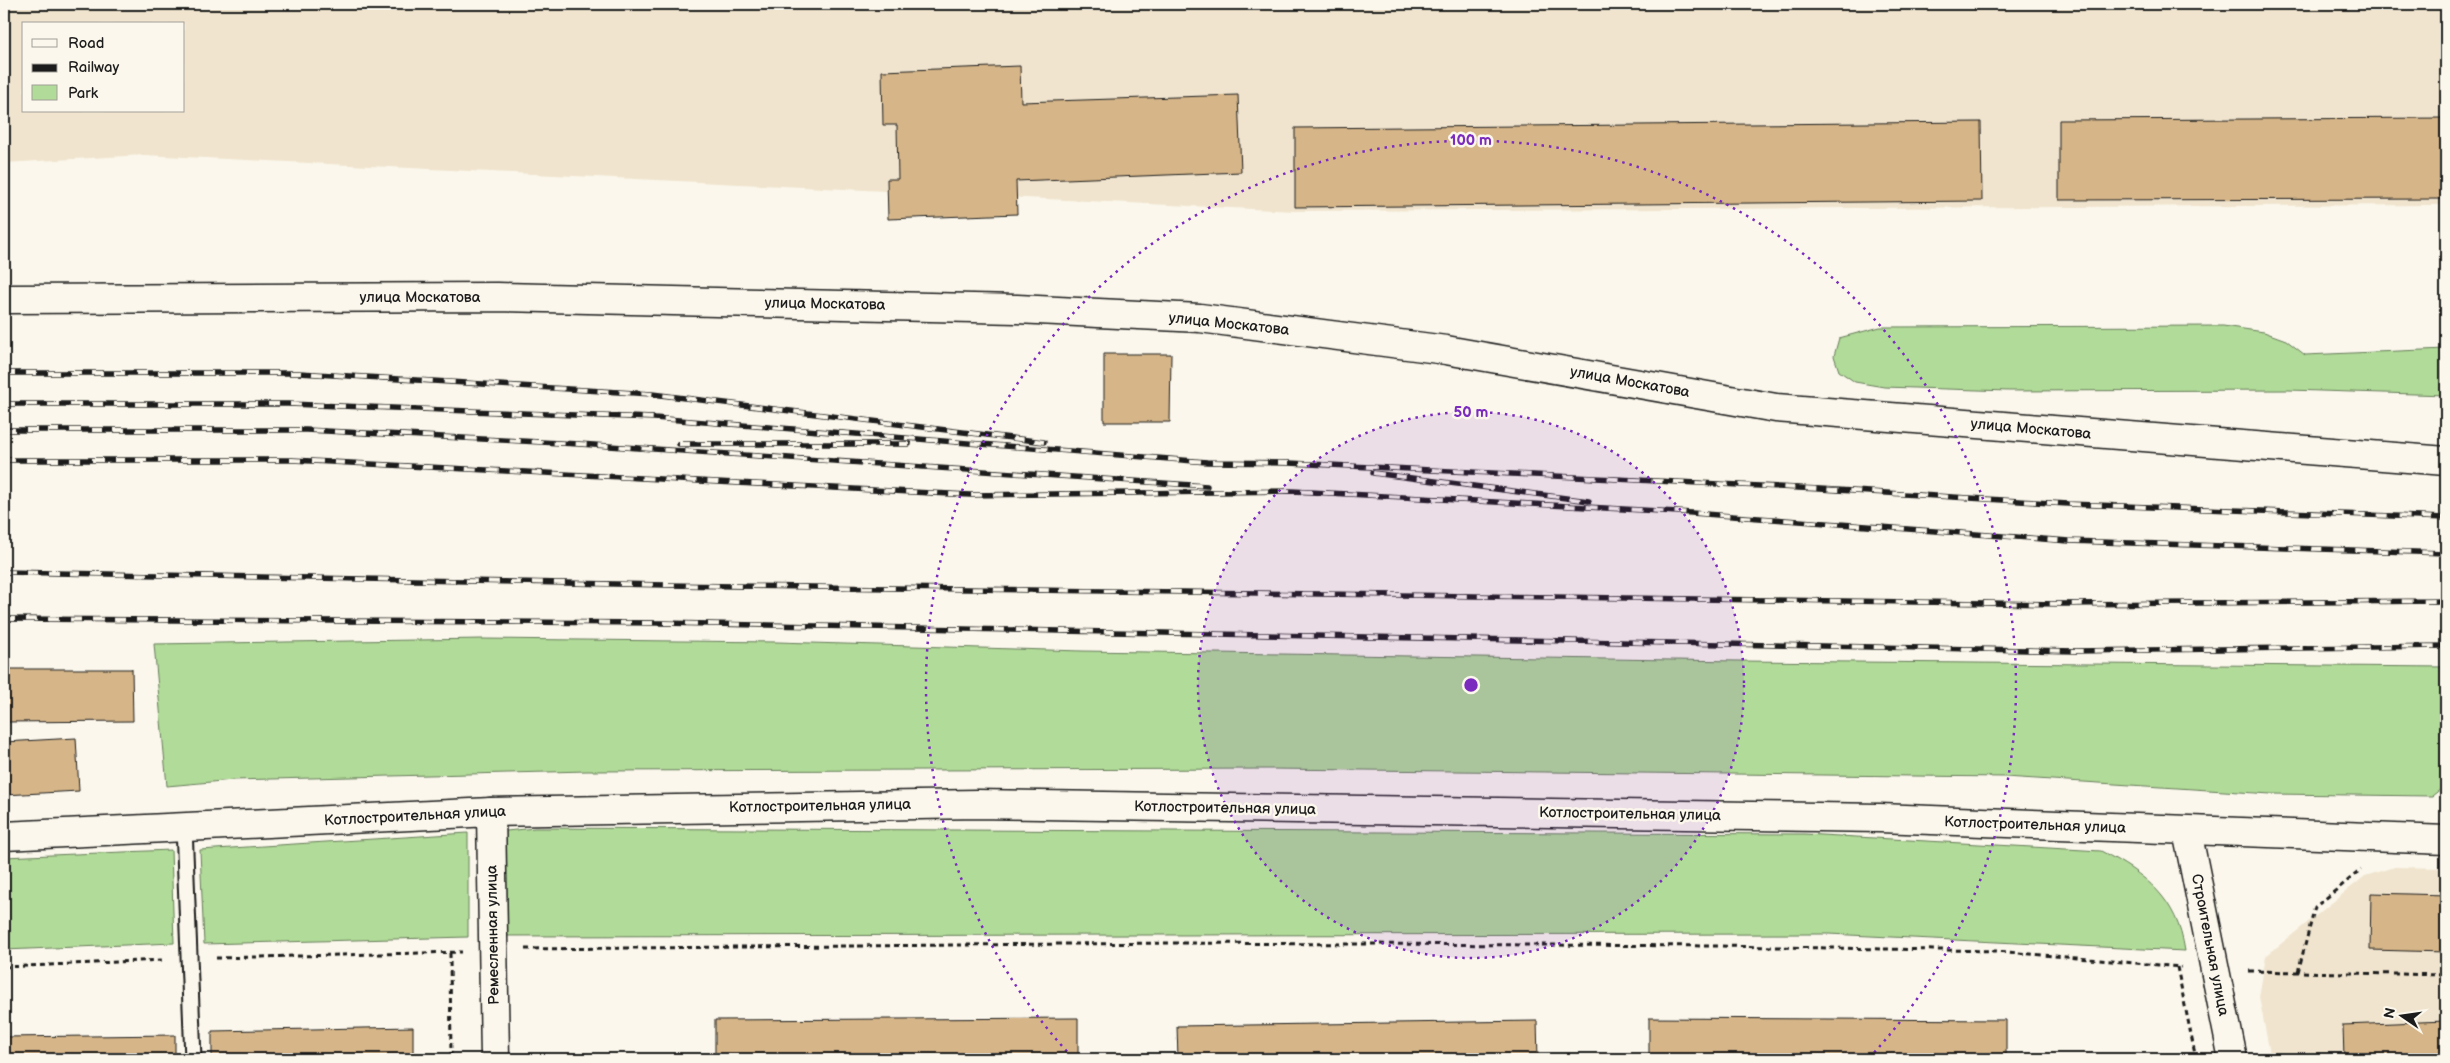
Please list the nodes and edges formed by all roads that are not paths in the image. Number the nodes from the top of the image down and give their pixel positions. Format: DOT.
graph roads {
  1 [pos="4,299"];
  2 [pos="2446,461"];
  3 [pos="490,812"];
  4 [pos="184,826"];
  5 [pos="2187,831"];
  6 [pos="4,836"];
  7 [pos="2446,840"];
  8 [pos="193,1059"];
  9 [pos="495,1059"];
  10 [pos="2233,1059"];
  1 -- 2 [label="main road, улица Москатова"];
  3 -- 4 [label="main road, Котлостроительная улица"];
  3 -- 5 [label="main road, Котлостроительная улица"];
  3 -- 9 [label="main road, Ремесленная улица"];
  4 -- 6 [label="main road, Котлостроительная улица"];
  4 -- 8 [label="lane"];
  5 -- 7 [label="main road, Котлостроительная улица"];
  5 -- 10 [label="main road, Строительная улица"];
}
